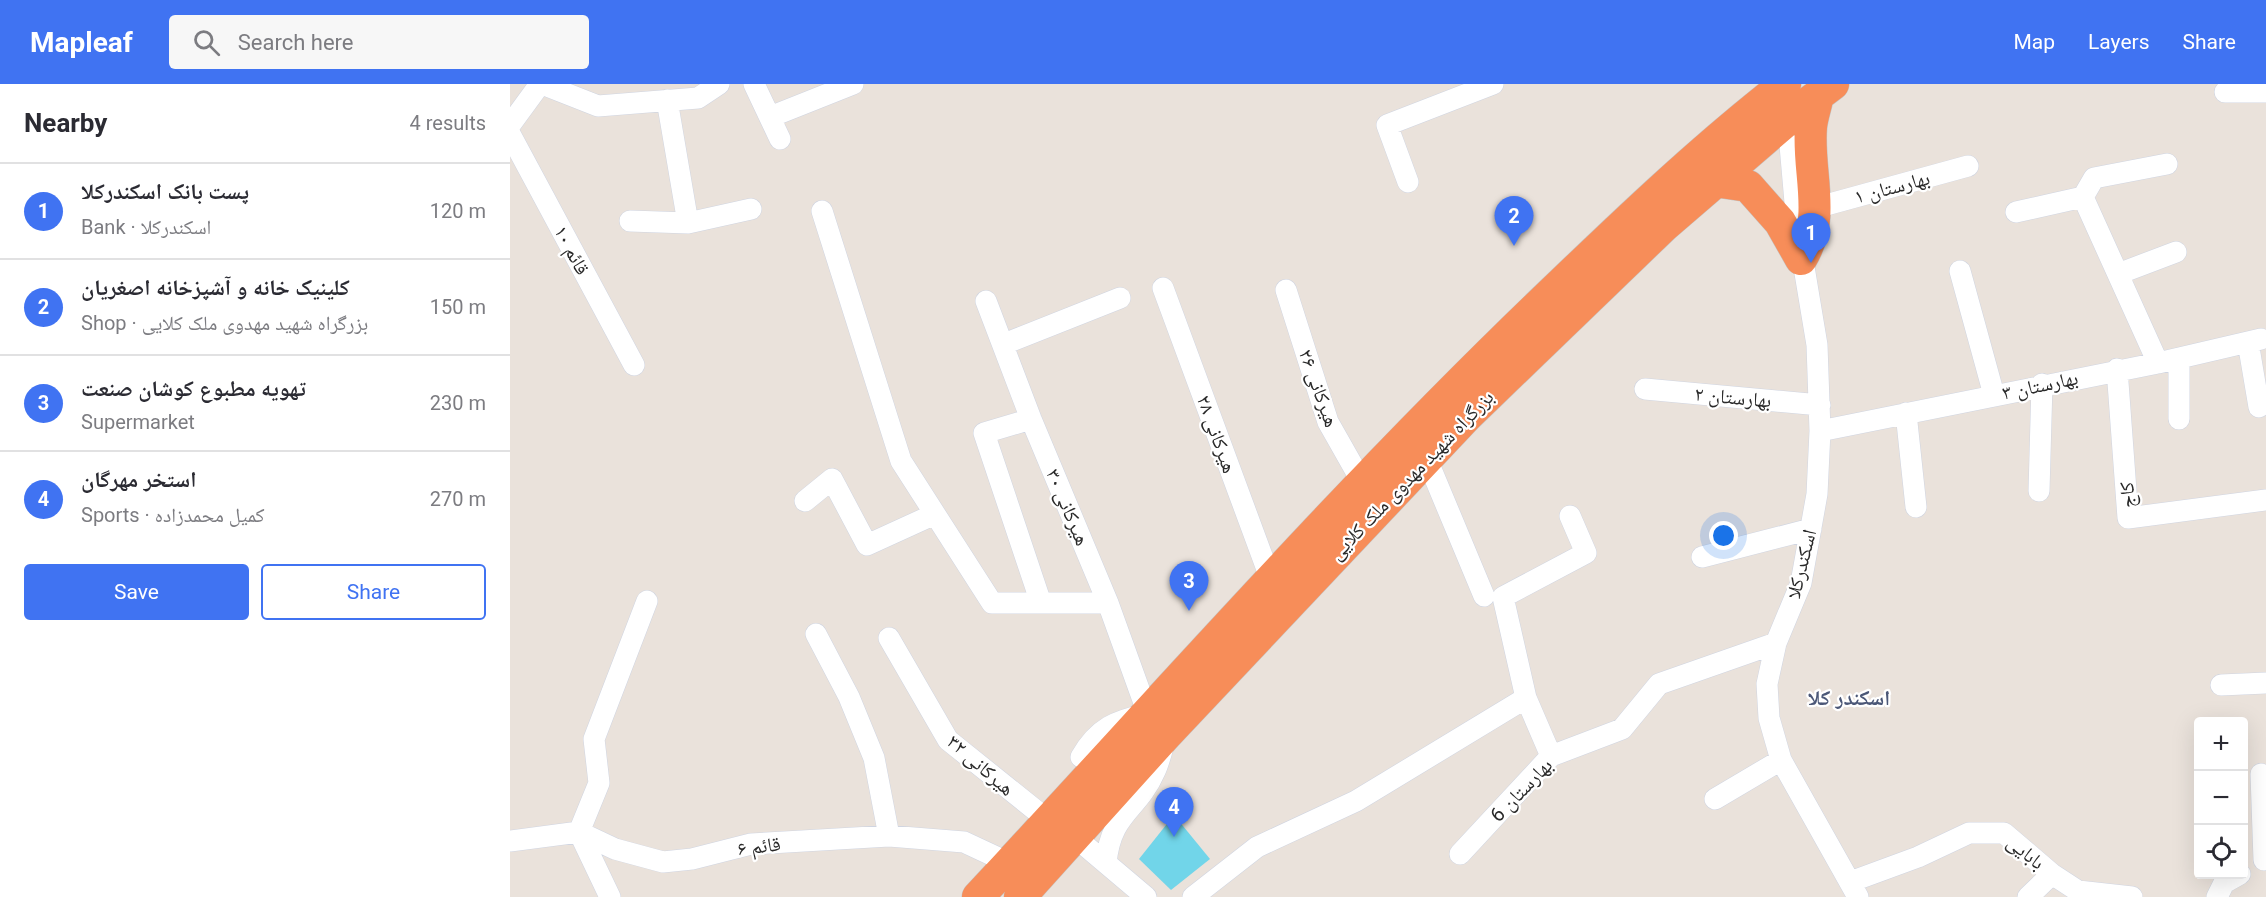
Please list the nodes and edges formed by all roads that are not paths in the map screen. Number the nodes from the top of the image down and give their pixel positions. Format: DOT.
graph roads {
  1 [pos="541,84"];
  2 [pos="719,84"];
  3 [pos="754,84"];
  4 [pos="853,84"];
  5 [pos="1494,84"];
  6 [pos="1756,84"];
  7 [pos="1785,84"];
  8 [pos="1826,90"];
  9 [pos="2225,92"];
  10 [pos="2266,92"];
  11 [pos="666,100"];
  12 [pos="770,117"];
  13 [pos="1741,120"];
  14 [pos="510,125"];
  15 [pos="510,134"];
  16 [pos="780,139"];
  17 [pos="1790,145"];
  18 [pos="2167,165"];
  19 [pos="1968,166"];
  20 [pos="1714,181"];
  21 [pos="1408,182"];
  22 [pos="2083,197"];
  23 [pos="751,209"];
  24 [pos="822,211"];
  25 [pos="2016,212"];
  26 [pos="1806,216"];
  27 [pos="630,221"];
  28 [pos="688,223"];
  29 [pos="2176,252"];
  30 [pos="1802,259"];
  31 [pos="1960,271"];
  32 [pos="2118,274"];
  33 [pos="1163,288"];
  34 [pos="1286,290"];
  35 [pos="1120,298"];
  36 [pos="986,301"];
  37 [pos="1004,344"];
  38 [pos="2179,358"];
  39 [pos="2158,363"];
  40 [pos="634,365"];
  41 [pos="2117,369"];
  42 [pos="2042,384"];
  43 [pos="1645,388"];
  44 [pos="1994,395"];
  45 [pos="1820,405"];
  46 [pos="2259,407"];
  47 [pos="1906,413"];
  48 [pos="1031,419"];
  49 [pos="2179,419"];
  50 [pos="1820,431"];
  51 [pos="1426,458"];
  52 [pos="1362,482"];
  53 [pos="2038,491"];
  54 [pos="2266,500"];
  55 [pos="805,501"];
  56 [pos="1916,507"];
  57 [pos="935,514"];
  58 [pos="1569,516"];
  59 [pos="1811,529"];
  60 [pos="1702,557"];
  61 [pos="1271,580"];
  62 [pos="1484,596"];
  63 [pos="646,601"];
  64 [pos="1041,603"];
  65 [pos="1108,603"];
  66 [pos="816,633"];
  67 [pos="889,638"];
  68 [pos="1776,644"];
  69 [pos="2266,683"];
  70 [pos="2221,685"];
  71 [pos="1526,698"];
  72 [pos="1157,725"];
  73 [pos="1551,756"];
  74 [pos="1081,757"];
  75 [pos="1780,760"];
  76 [pos="2261,774"];
  77 [pos="1715,799"];
  78 [pos="1048,821"];
  79 [pos="579,832"];
  80 [pos="889,836"];
  81 [pos="1075,837"];
  82 [pos="510,841"];
  83 [pos="1460,854"];
  84 [pos="2265,860"];
  85 [pos="1010,863"];
  86 [pos="1106,863"];
  87 [pos="2248,870"];
  88 [pos="2052,874"];
  89 [pos="2231,879"];
  90 [pos="1854,889"];
  91 [pos="610,897"];
  92 [pos="978,897"];
  93 [pos="1020,897"];
  94 [pos="1146,897"];
  95 [pos="1193,897"];
  96 [pos="2028,897"];
  97 [pos="2132,897"];
  98 [pos="2217,897"];
  1 -- 11 [label="street"];
  1 -- 14 [label="street"];
  2 -- 11 [label="street"];
  3 -- 12 [label="street"];
  4 -- 12 [label="street"];
  5 -- 21 [label="street"];
  6 -- 13 [label="highway"];
  7 -- 13 [label="highway, بزرگراه شهید مهدوی ملک کلایی"];
  8 -- 20 [label="highway, بزرگراه شهید مهدوی ملک کلایی"];
  8 -- 26 [label="highway"];
  9 -- 10 [label="street"];
  11 -- 28 [label="street"];
  12 -- 16 [label="street"];
  13 -- 52 [label="highway, بزرگراه شهید مهدوی ملک کلایی"];
  15 -- 40 [label="street, قائم ۱۰"];
  17 -- 26 [label="street"];
  18 -- 22 [label="street"];
  19 -- 26 [label="street, بهارستان ۱"];
  20 -- 30 [label="highway"];
  20 -- 51 [label="highway, بزرگراه شهید مهدوی ملک کلایی"];
  22 -- 25 [label="street"];
  22 -- 32 [label="street"];
  23 -- 28 [label="street"];
  24 -- 57 [label="street"];
  26 -- 30 [label="highway"];
  27 -- 28 [label="street"];
  29 -- 32 [label="street"];
  30 -- 45 [label="street, اسکندرکلا"];
  31 -- 44 [label="street"];
  32 -- 39 [label="street"];
  33 -- 61 [label="street, هیرکانی ۲۸"];
  34 -- 52 [label="street, هیرکانی ۲۶"];
  35 -- 37 [label="street"];
  36 -- 37 [label="street, هیرکانی ۳۰"];
  37 -- 48 [label="street, هیرکانی ۳۰"];
  38 -- 39 [label="street, بهارستان ۳"];
  38 -- 46 [label="street, بهارستان ۳"];
  38 -- 49 [label="street"];
  39 -- 41 [label="street, بهارستان ۳"];
  41 -- 42 [label="street, بهارستان ۳"];
  41 -- 54 [label="street, کاج"];
  42 -- 44 [label="street, بهارستان ۳"];
  42 -- 53 [label="street"];
  43 -- 45 [label="street, بهارستان ۲"];
  44 -- 47 [label="street, بهارستان ۳"];
  45 -- 50 [label="street, اسکندرکلا"];
  47 -- 50 [label="street, بهارستان ۳"];
  47 -- 56 [label="street"];
  48 -- 64 [label="street"];
  48 -- 65 [label="street, هیرکانی ۳۰"];
  50 -- 59 [label="street, اسکندرکلا"];
  51 -- 62 [label="street"];
  51 -- 72 [label="highway, بزرگراه شهید مهدوی ملک کلایی"];
  52 -- 61 [label="highway, بزرگراه شهید مهدوی ملک کلایی"];
  55 -- 57 [label="street"];
  57 -- 64 [label="street"];
  58 -- 71 [label="street"];
  59 -- 60 [label="street"];
  59 -- 68 [label="street, اسکندرکلا"];
  61 -- 72 [label="highway, بزرگراه شهید مهدوی ملک کلایی"];
  63 -- 79 [label="street"];
  64 -- 65 [label="street"];
  65 -- 72 [label="street, هیرکانی ۳۰"];
  66 -- 80 [label="street"];
  67 -- 78 [label="street, هیرکانی ۳۲"];
  68 -- 73 [label="street, بهارستان 6"];
  68 -- 75 [label="street, اسکندرکلا"];
  69 -- 70 [label="street"];
  71 -- 73 [label="street"];
  71 -- 95 [label="street"];
  72 -- 74 [label="street"];
  72 -- 78 [label="highway, بزرگراه شهید مهدوی ملک کلایی"];
  72 -- 81 [label="highway, بزرگراه شهید مهدوی ملک کلایی"];
  72 -- 86 [label="street"];
  73 -- 83 [label="street, بهارستان 6"];
  75 -- 77 [label="street"];
  75 -- 90 [label="street, اسکندرکلا"];
  76 -- 84 [label="street"];
  78 -- 85 [label="highway, بزرگراه شهید مهدوی ملک کلایی"];
  79 -- 80 [label="street, قائم ۶"];
  79 -- 82 [label="street"];
  79 -- 91 [label="street"];
  80 -- 85 [label="street, قائم ۶"];
  81 -- 86 [label="street"];
  81 -- 93 [label="highway, بزرگراه شهید مهدوی ملک کلایی"];
  84 -- 87 [label="street"];
  85 -- 92 [label="highway, بزرگراه شهید مهدوی ملک کلایی"];
  86 -- 94 [label="street"];
  88 -- 90 [label="street, بابایی"];
  88 -- 96 [label="street"];
  88 -- 97 [label="street, بابایی"];
  89 -- 98 [label="street"];
}
